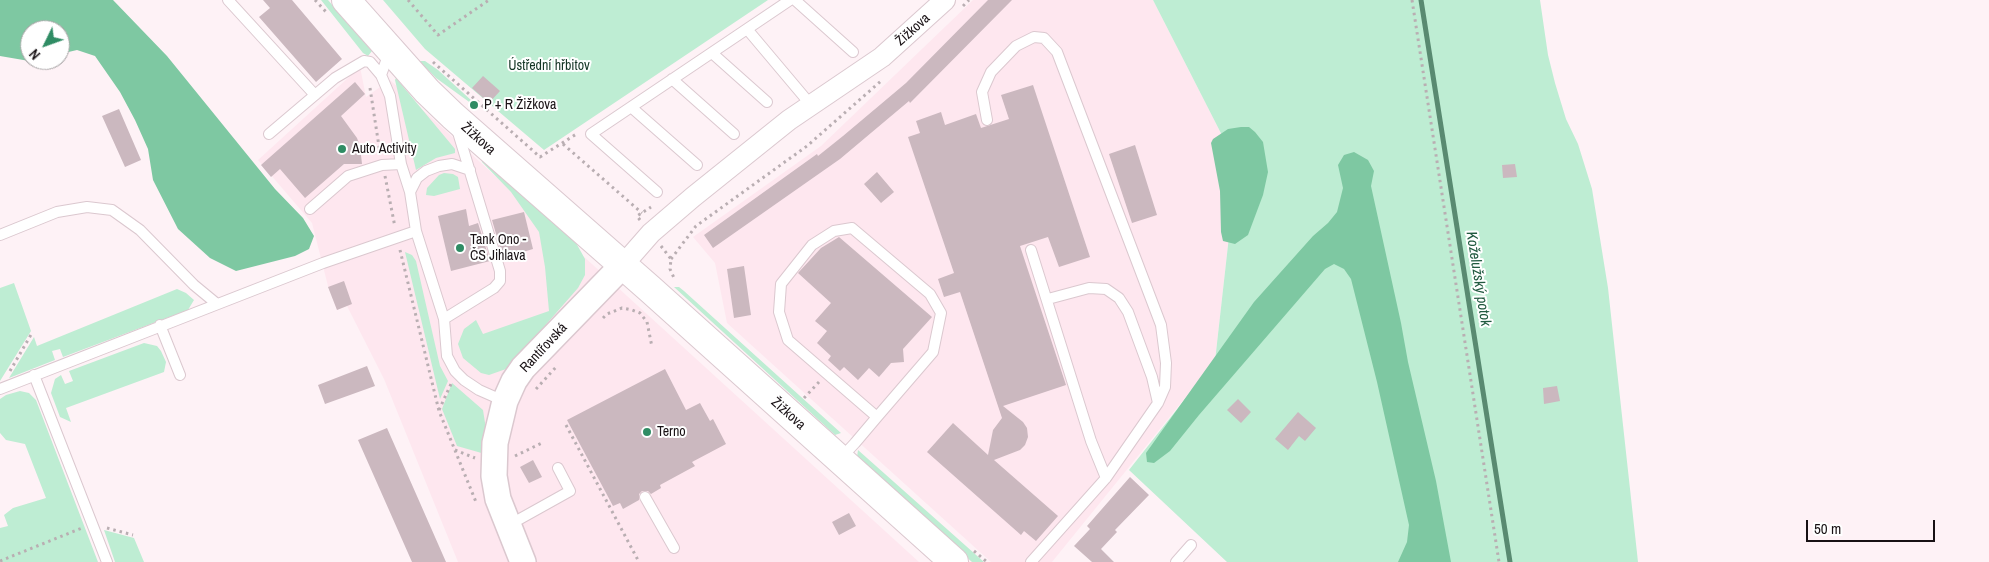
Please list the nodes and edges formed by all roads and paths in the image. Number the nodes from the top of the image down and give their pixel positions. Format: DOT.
graph roads {
  1 [pos="228,0"];
  2 [pos="316,0"];
  3 [pos="408,0"];
  4 [pos="489,0"];
  5 [pos="790,0"];
  6 [pos="795,0"];
  7 [pos="945,0"];
  8 [pos="1412,0"];
  9 [pos="337,7"];
  10 [pos="747,28"];
  11 [pos="853,52"];
  12 [pos="712,53"];
  13 [pos="428,58"];
  14 [pos="364,61"];
  15 [pos="386,63"];
  16 [pos="672,79"];
  17 [pos="314,95"];
  18 [pos="767,102"];
  19 [pos="811,105"];
  20 [pos="631,107"];
  21 [pos="453,116"];
  22 [pos="988,120"];
  23 [pos="830,125"];
  24 [pos="269,134"];
  25 [pos="734,134"];
  26 [pos="563,144"];
  27 [pos="540,157"];
  28 [pos="401,164"];
  29 [pos="382,165"];
  30 [pos="696,165"];
  31 [pos="470,170"];
  32 [pos="410,192"];
  33 [pos="657,192"];
  34 [pos="310,210"];
  35 [pos="642,213"];
  36 [pos="637,216"];
  37 [pos="416,231"];
  38 [pos="651,233"];
  39 [pos="0,235"];
  40 [pos="397,236"];
  41 [pos="1031,250"];
  42 [pos="671,259"];
  43 [pos="623,265"];
  44 [pos="680,284"];
  45 [pos="1048,299"];
  46 [pos="217,304"];
  47 [pos="444,319"];
  48 [pos="600,321"];
  49 [pos="160,325"];
  50 [pos="32,333"];
  51 [pos="652,346"];
  52 [pos="561,362"];
  53 [pos="456,371"];
  54 [pos="9,372"];
  55 [pos="180,375"];
  56 [pos="34,376"];
  57 [pos="0,389"];
  58 [pos="797,392"];
  59 [pos="532,393"];
  60 [pos="505,401"];
  61 [pos="1158,403"];
  62 [pos="811,404"];
  63 [pos="439,411"];
  64 [pos="877,417"];
  65 [pos="566,425"];
  66 [pos="454,450"];
  67 [pos="512,451"];
  68 [pos="513,457"];
  69 [pos="479,460"];
  70 [pos="839,460"];
  71 [pos="558,468"];
  72 [pos="1106,478"];
  73 [pos="470,486"];
  74 [pos="645,497"];
  75 [pos="92,524"];
  76 [pos="508,525"];
  77 [pos="132,535"];
  78 [pos="1191,545"];
  79 [pos="674,548"];
  80 [pos="963,555"];
  81 [pos="0,561"];
  82 [pos="106,562"];
  83 [pos="523,562"];
  84 [pos="639,562"];
  85 [pos="987,562"];
  86 [pos="1031,562"];
  87 [pos="1176,562"];
  88 [pos="1499,562"];
  1 -- 17 [label="lane"];
  2 -- 9 [label="path"];
  3 -- 4 [label="path"];
  5 -- 10 [label="lane"];
  6 -- 11 [label="lane"];
  7 -- 19 [label="street, Žižkova"];
  8 -- 88 [label="path"];
  9 -- 15 [label="main road, Žižkova"];
  10 -- 12 [label="lane"];
  10 -- 19 [label="lane"];
  12 -- 16 [label="lane"];
  12 -- 18 [label="lane"];
  13 -- 27 [label="path"];
  14 -- 15 [label="lane"];
  14 -- 17 [label="lane"];
  14 -- 29 [label="path"];
  15 -- 21 [label="main road, Žižkova"];
  15 -- 28 [label="lane"];
  16 -- 20 [label="lane"];
  16 -- 25 [label="lane"];
  17 -- 24 [label="lane"];
  19 -- 38 [label="street, Žižkova"];
  20 -- 30 [label="lane"];
  20 -- 33 [label="lane"];
  21 -- 31 [label="lane"];
  21 -- 43 [label="main road, Žižkova"];
  22 -- 61 [label="lane"];
  23 -- 42 [label="path"];
  26 -- 35 [label="path"];
  28 -- 29 [label="lane"];
  28 -- 32 [label="lane"];
  29 -- 34 [label="lane"];
  29 -- 40 [label="path"];
  31 -- 32 [label="lane"];
  31 -- 47 [label="lane"];
  32 -- 37 [label="lane"];
  36 -- 38 [label="path"];
  37 -- 40 [label="lane"];
  37 -- 47 [label="lane"];
  38 -- 42 [label="path"];
  38 -- 43 [label="street, Žižkova"];
  39 -- 46 [label="lane"];
  40 -- 46 [label="lane"];
  40 -- 63 [label="path"];
  41 -- 45 [label="lane"];
  42 -- 44 [label="path"];
  43 -- 60 [label="street, Rantířovská"];
  43 -- 70 [label="main road, Žižkova"];
  45 -- 61 [label="lane"];
  45 -- 72 [label="lane"];
  46 -- 49 [label="lane"];
  47 -- 53 [label="lane"];
  48 -- 51 [label="path"];
  49 -- 55 [label="lane"];
  49 -- 56 [label="lane"];
  50 -- 54 [label="path"];
  52 -- 59 [label="path"];
  53 -- 60 [label="lane"];
  53 -- 63 [label="path"];
  56 -- 57 [label="lane"];
  56 -- 75 [label="lane"];
  58 -- 62 [label="path"];
  60 -- 76 [label="street, Rantířovská"];
  61 -- 72 [label="lane"];
  63 -- 66 [label="path"];
  64 -- 64 [label="lane"];
  64 -- 70 [label="lane"];
  65 -- 84 [label="path"];
  66 -- 69 [label="path"];
  66 -- 73 [label="path"];
  67 -- 68 [label="path"];
  70 -- 80 [label="main road, Žižkova"];
  71 -- 76 [label="lane"];
  72 -- 86 [label="lane"];
  74 -- 79 [label="lane"];
  75 -- 77 [label="path"];
  75 -- 81 [label="path"];
  75 -- 82 [label="lane"];
  76 -- 83 [label="street, Rantířovská"];
  78 -- 87 [label="lane"];
  80 -- 85 [label="path"];
}
